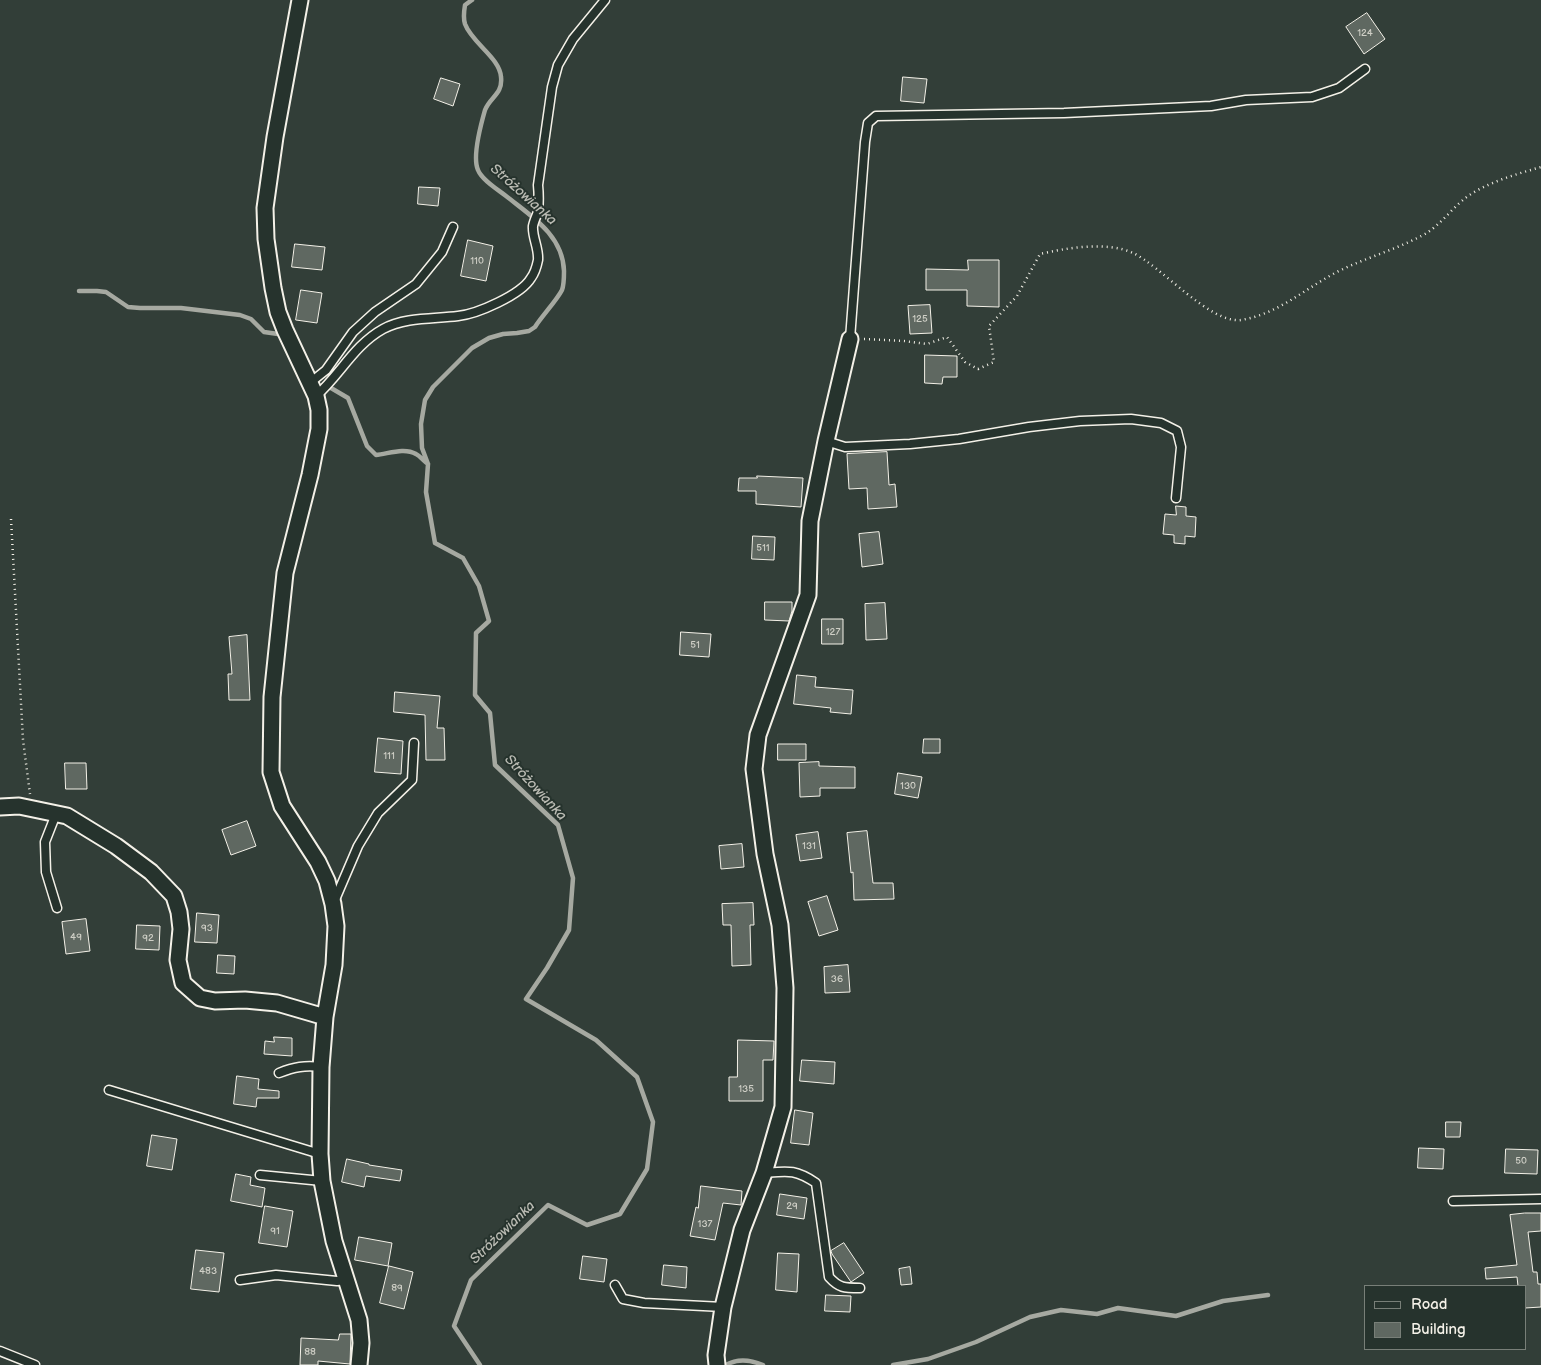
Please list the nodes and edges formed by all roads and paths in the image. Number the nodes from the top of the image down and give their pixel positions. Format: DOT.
graph roads {
  1 [pos="300,0"];
  2 [pos="605,0"];
  3 [pos="1365,69"];
  4 [pos="1541,167"];
  5 [pos="453,226"];
  6 [pos="850,339"];
  7 [pos="314,389"];
  8 [pos="826,441"];
  9 [pos="1176,498"];
  10 [pos="11,519"];
  11 [pos="414,743"];
  12 [pos="0,807"];
  13 [pos="33,809"];
  14 [pos="56,814"];
  15 [pos="333,904"];
  16 [pos="57,908"];
  17 [pos="324,1017"];
  18 [pos="321,1067"];
  19 [pos="279,1073"];
  20 [pos="110,1090"];
  21 [pos="320,1154"];
  22 [pos="764,1173"];
  23 [pos="260,1175"];
  24 [pos="322,1181"];
  25 [pos="1541,1199"];
  26 [pos="1453,1201"];
  27 [pos="240,1280"];
  28 [pos="345,1280"];
  29 [pos="615,1285"];
  30 [pos="860,1288"];
  31 [pos="723,1307"];
  32 [pos="0,1352"];
  33 [pos="717,1362"];
  34 [pos="35,1365"];
  35 [pos="360,1365"];
  1 -- 7 [label="street"];
  2 -- 7 [label="lane"];
  3 -- 6 [label="lane"];
  4 -- 6 [label="path"];
  5 -- 7 [label="lane"];
  6 -- 8 [label="street"];
  7 -- 15 [label="street"];
  8 -- 9 [label="lane"];
  8 -- 22 [label="street"];
  10 -- 13 [label="path"];
  11 -- 15 [label="lane"];
  12 -- 13 [label="street"];
  13 -- 14 [label="street"];
  14 -- 16 [label="lane"];
  14 -- 17 [label="street"];
  15 -- 17 [label="street"];
  17 -- 18 [label="street"];
  18 -- 19 [label="lane"];
  18 -- 21 [label="street"];
  20 -- 21 [label="lane"];
  21 -- 24 [label="street"];
  22 -- 30 [label="lane"];
  22 -- 31 [label="street"];
  23 -- 24 [label="lane"];
  24 -- 28 [label="street"];
  25 -- 26 [label="lane"];
  27 -- 28 [label="lane"];
  28 -- 35 [label="street"];
  29 -- 31 [label="lane"];
  31 -- 33 [label="street"];
  32 -- 34 [label="lane"];
}
